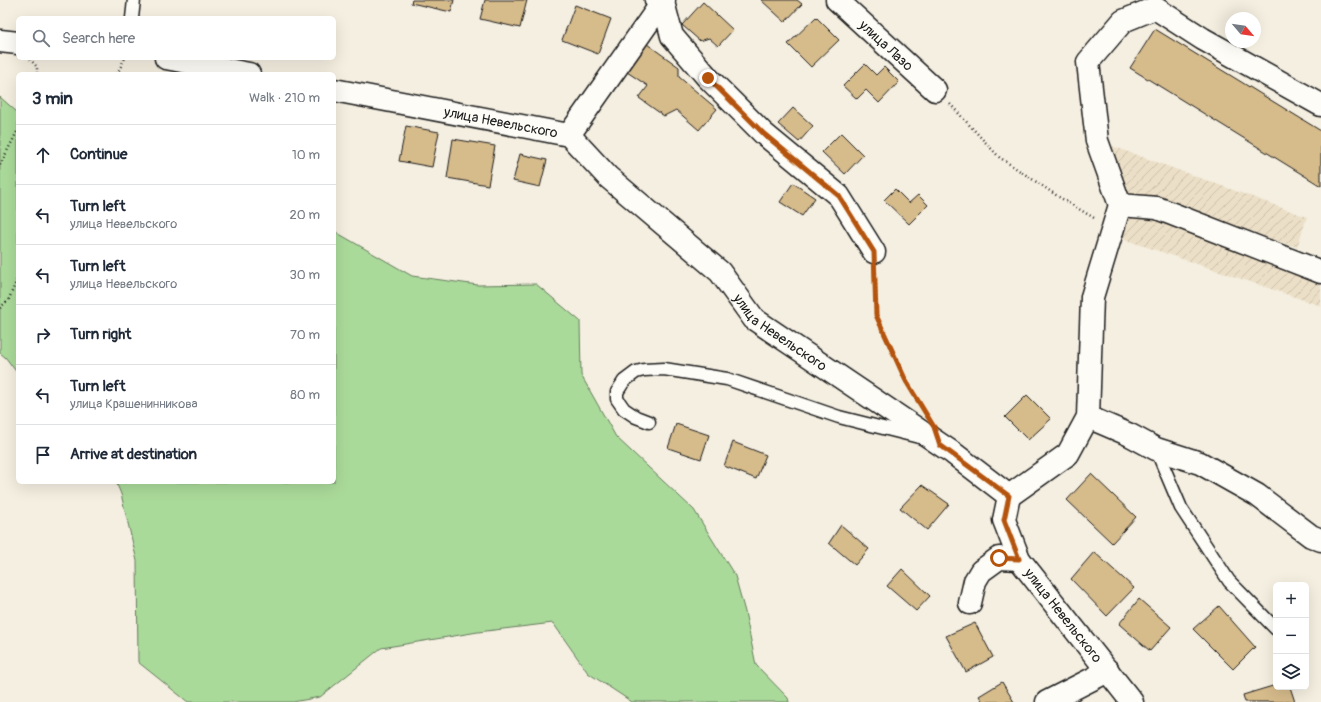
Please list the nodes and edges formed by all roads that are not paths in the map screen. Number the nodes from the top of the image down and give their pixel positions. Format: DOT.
graph roads {
  1 [pos="134,0"];
  2 [pos="661,0"];
  3 [pos="837,0"];
  4 [pos="132,16"];
  5 [pos="0,41"];
  6 [pos="16,43"];
  7 [pos="176,60"];
  8 [pos="239,72"];
  9 [pos="336,90"];
  10 [pos="936,90"];
  11 [pos="1321,105"];
  12 [pos="569,136"];
  13 [pos="1120,205"];
  14 [pos="874,252"];
  15 [pos="1321,272"];
  16 [pos="1088,417"];
  17 [pos="649,422"];
  18 [pos="934,440"];
  19 [pos="1156,448"];
  20 [pos="1009,496"];
  21 [pos="1321,540"];
  22 [pos="1019,559"];
  23 [pos="970,603"];
  24 [pos="1273,626"];
  25 [pos="1108,671"];
  26 [pos="1047,702"];
  27 [pos="1132,702"];
  1 -- 4 [label="lane"];
  2 -- 12 [label="street"];
  2 -- 14 [label="street"];
  3 -- 10 [label="street, улица Лазо"];
  5 -- 6 [label="street"];
  7 -- 8 [label="street"];
  9 -- 12 [label="street, улица Невельского"];
  11 -- 13 [label="street"];
  12 -- 18 [label="street, улица Невельского"];
  13 -- 15 [label="street"];
  13 -- 16 [label="street"];
  16 -- 19 [label="street"];
  16 -- 20 [label="street"];
  17 -- 18 [label="lane"];
  18 -- 20 [label="street, улица Невельского"];
  19 -- 21 [label="street"];
  19 -- 24 [label="lane"];
  20 -- 22 [label="street, улица Невельского"];
  22 -- 23 [label="street"];
  22 -- 25 [label="street, улица Невельского"];
  25 -- 26 [label="street"];
  25 -- 27 [label="street, улица Невельского"];
}
